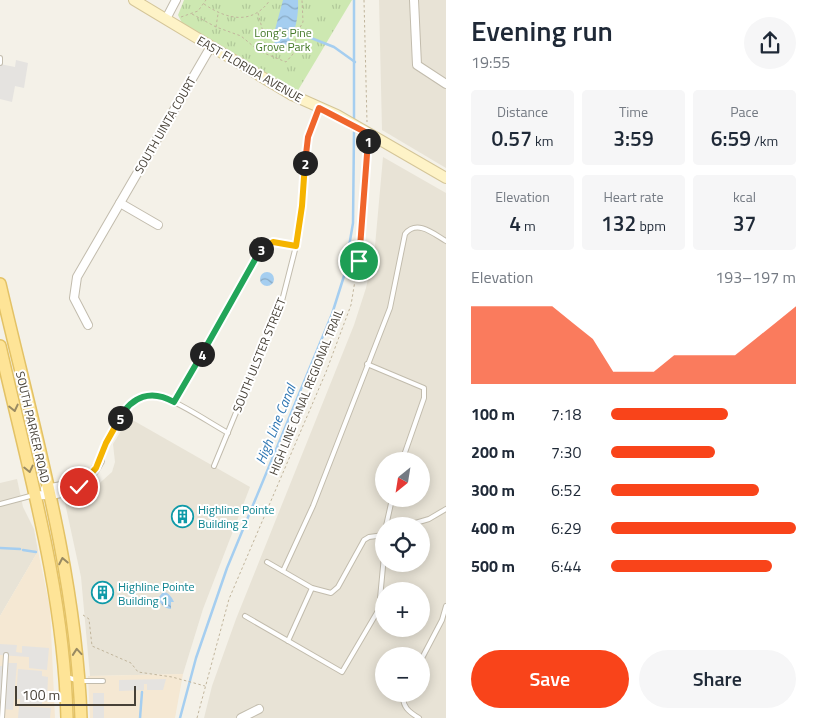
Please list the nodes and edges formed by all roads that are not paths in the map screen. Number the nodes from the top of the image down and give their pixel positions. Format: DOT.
graph roads {
  1 [pos="134,0"];
  2 [pos="176,0"];
  3 [pos="414,0"];
  4 [pos="166,19"];
  5 [pos="210,48"];
  6 [pos="0,58"];
  7 [pos="0,63"];
  8 [pos="446,84"];
  9 [pos="319,108"];
  10 [pos="446,178"];
  11 [pos="120,203"];
  12 [pos="158,225"];
  13 [pos="446,241"];
  14 [pos="296,246"];
  15 [pos="0,284"];
  16 [pos="88,325"];
  17 [pos="15,349"];
  18 [pos="0,350"];
  19 [pos="367,364"];
  20 [pos="174,402"];
  21 [pos="228,433"];
  22 [pos="405,452"];
  23 [pos="100,461"];
  24 [pos="214,466"];
  25 [pos="48,492"];
  26 [pos="35,495"];
  27 [pos="2,503"];
  28 [pos="0,508"];
  29 [pos="446,511"];
  30 [pos="430,519"];
  31 [pos="375,537"];
  32 [pos="267,562"];
  33 [pos="283,571"];
  34 [pos="382,572"];
  35 [pos="312,588"];
  36 [pos="446,606"];
  37 [pos="245,616"];
  38 [pos="288,641"];
  39 [pos="428,647"];
  40 [pos="6,655"];
  41 [pos="65,674"];
  42 [pos="79,681"];
  43 [pos="104,681"];
  44 [pos="404,702"];
  45 [pos="259,709"];
  46 [pos="2,718"];
  47 [pos="68,718"];
  48 [pos="81,718"];
  49 [pos="241,718"];
  50 [pos="419,718"];
  1 -- 4 [label="street, EAST FLORIDA AVENUE"];
  2 -- 4 [label="street"];
  3 -- 8 [label="street"];
  4 -- 5 [label="street, EAST FLORIDA AVENUE"];
  5 -- 9 [label="street, EAST FLORIDA AVENUE"];
  5 -- 11 [label="street, SOUTH UINTA COURT"];
  6 -- 7 [label="lane"];
  9 -- 10 [label="street, EAST FLORIDA AVENUE"];
  9 -- 14 [label="lane, SOUTH ULSTER STREET"];
  11 -- 12 [label="street"];
  11 -- 16 [label="street, SOUTH UINTA COURT"];
  13 -- 19 [label="lane"];
  14 -- 20 [label="lane"];
  14 -- 21 [label="lane, SOUTH ULSTER STREET"];
  15 -- 17 [label="main road, SOUTH PARKER ROAD"];
  17 -- 18 [label="lane"];
  17 -- 25 [label="main road, SOUTH PARKER ROAD"];
  18 -- 26 [label="main road, SOUTH PARKER ROAD, one-way"];
  19 -- 22 [label="lane"];
  19 -- 33 [label="lane"];
  20 -- 21 [label="lane"];
  20 -- 23 [label="lane"];
  21 -- 24 [label="lane, SOUTH ULSTER STREET"];
  23 -- 25 [label="street"];
  25 -- 26 [label="street"];
  42 -- 25 [label="main road, SOUTH PARKER ROAD, one-way"];
  26 -- 27 [label="lane"];
  26 -- 41 [label="main road, SOUTH PARKER ROAD"];
  27 -- 28 [label="lane"];
  29 -- 30 [label="lane"];
  31 -- 35 [label="lane"];
  32 -- 33 [label="lane"];
  33 -- 35 [label="lane"];
  34 -- 38 [label="lane"];
  35 -- 38 [label="lane"];
  36 -- 39 [label="lane"];
  37 -- 38 [label="lane"];
  40 -- 46 [label="lane"];
  41 -- 42 [label="lane"];
  41 -- 47 [label="main road, SOUTH PARKER ROAD"];
  42 -- 43 [label="lane"];
  42 -- 48 [label="main road, SOUTH PARKER ROAD"];
  44 -- 50 [label="lane"];
  45 -- 49 [label="street"];
}
